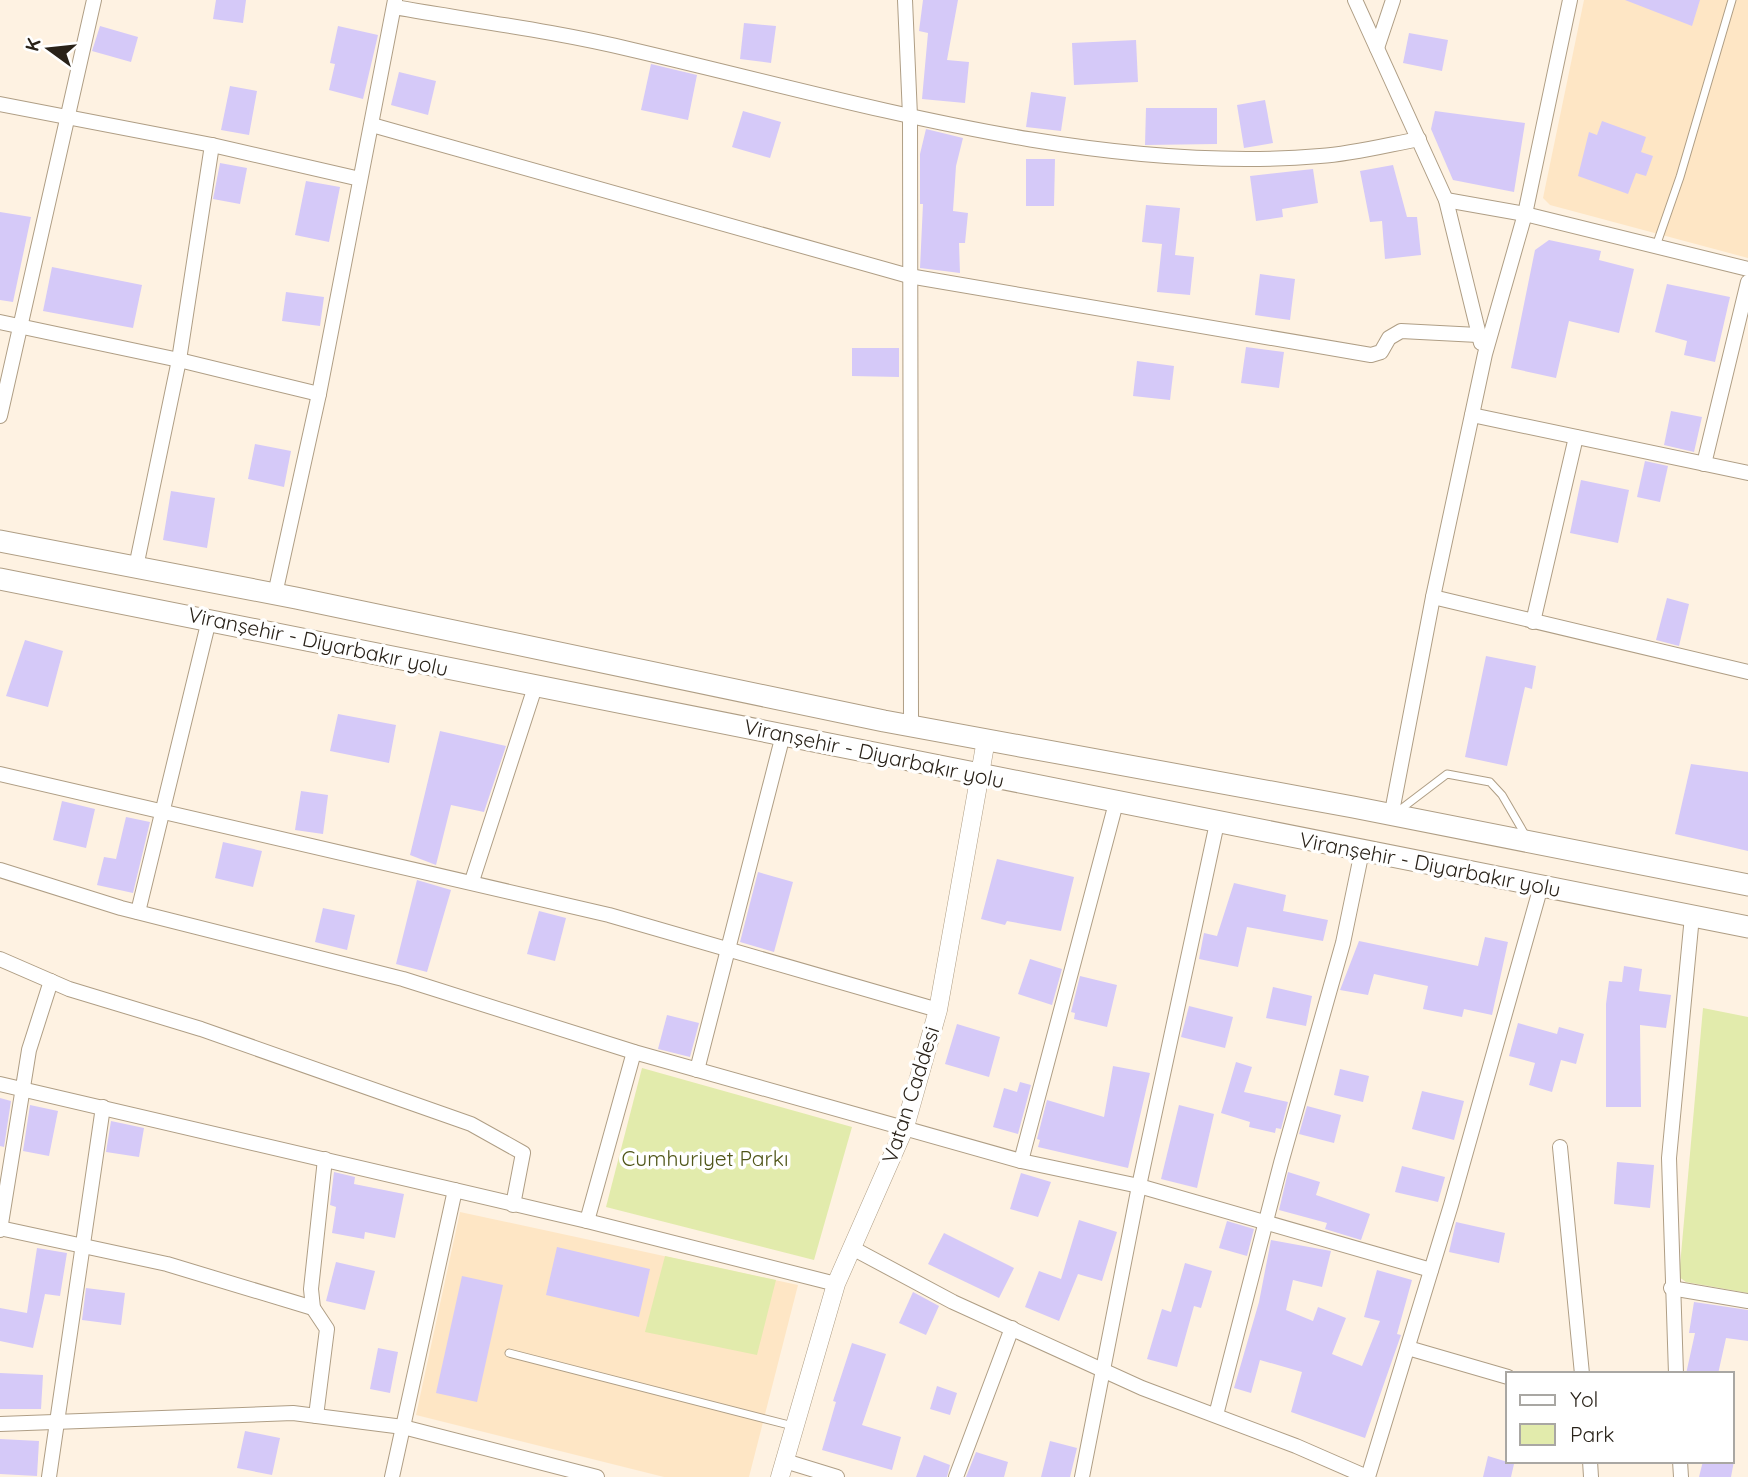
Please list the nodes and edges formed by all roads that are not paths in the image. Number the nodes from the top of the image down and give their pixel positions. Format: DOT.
graph roads {
  1 [pos="94,0"];
  2 [pos="905,0"];
  3 [pos="1354,0"];
  4 [pos="1393,0"];
  5 [pos="1570,0"];
  6 [pos="1732,0"];
  7 [pos="394,4"];
  8 [pos="1377,48"];
  9 [pos="0,104"];
  10 [pos="909,116"];
  11 [pos="66,118"];
  12 [pos="372,125"];
  13 [pos="1419,139"];
  14 [pos="212,145"];
  15 [pos="360,179"];
  16 [pos="1446,200"];
  17 [pos="1525,214"];
  18 [pos="1656,246"];
  19 [pos="1748,269"];
  20 [pos="909,276"];
  21 [pos="1748,282"];
  22 [pos="0,323"];
  23 [pos="21,327"];
  24 [pos="1478,335"];
  25 [pos="1485,354"];
  26 [pos="179,360"];
  27 [pos="319,394"];
  28 [pos="1472,415"];
  29 [pos="0,416"];
  30 [pos="1576,437"];
  31 [pos="1704,464"];
  32 [pos="1748,473"];
  33 [pos="0,541"];
  34 [pos="136,568"];
  35 [pos="0,579"];
  36 [pos="275,594"];
  37 [pos="1433,597"];
  38 [pos="209,620"];
  39 [pos="1533,622"];
  40 [pos="1748,672"];
  41 [pos="535,687"];
  42 [pos="911,726"];
  43 [pos="783,734"];
  44 [pos="986,740"];
  45 [pos="0,774"];
  46 [pos="981,776"];
  47 [pos="1116,803"];
  48 [pos="164,814"];
  49 [pos="1391,817"];
  50 [pos="1217,822"];
  51 [pos="1529,842"];
  52 [pos="1362,851"];
  53 [pos="0,870"];
  54 [pos="472,881"];
  55 [pos="1541,886"];
  56 [pos="1748,886"];
  57 [pos="138,912"];
  58 [pos="1692,916"];
  59 [pos="1748,927"];
  60 [pos="729,949"];
  61 [pos="0,959"];
  62 [pos="51,981"];
  63 [pos="938,1010"];
  64 [pos="634,1052"];
  65 [pos="697,1070"];
  66 [pos="0,1084"];
  67 [pos="22,1089"];
  68 [pos="103,1107"];
  69 [pos="905,1127"];
  70 [pos="1560,1147"];
  71 [pos="325,1159"];
  72 [pos="1021,1161"];
  73 [pos="1139,1186"];
  74 [pos="455,1190"];
  75 [pos="513,1205"];
  76 [pos="587,1221"];
  77 [pos="1266,1224"];
  78 [pos="0,1229"];
  79 [pos="84,1246"];
  80 [pos="854,1249"];
  81 [pos="1431,1270"];
  82 [pos="836,1284"];
  83 [pos="1671,1287"];
  84 [pos="1748,1301"];
  85 [pos="313,1308"];
  86 [pos="1012,1328"];
  87 [pos="1408,1348"];
  88 [pos="509,1353"];
  89 [pos="1104,1370"];
  90 [pos="1582,1372"];
  91 [pos="1676,1372"];
  92 [pos="1506,1376"];
  93 [pos="1216,1415"];
  94 [pos="316,1416"];
  95 [pos="56,1422"];
  96 [pos="0,1424"];
  97 [pos="794,1426"];
  98 [pos="403,1427"];
  99 [pos="782,1469"];
  100 [pos="49,1477"];
  101 [pos="392,1477"];
  102 [pos="597,1477"];
  103 [pos="837,1477"];
  104 [pos="956,1477"];
  105 [pos="1082,1477"];
  106 [pos="1368,1477"];
  1 -- 11 [label="street"];
  2 -- 10 [label="street"];
  3 -- 8 [label="street"];
  4 -- 8 [label="street"];
  5 -- 17 [label="street"];
  6 -- 18 [label="lane"];
  7 -- 10 [label="street"];
  7 -- 12 [label="street"];
  8 -- 13 [label="street"];
  9 -- 11 [label="street"];
  10 -- 13 [label="street"];
  10 -- 20 [label="street"];
  11 -- 14 [label="street"];
  11 -- 23 [label="street"];
  12 -- 15 [label="street"];
  12 -- 20 [label="street"];
  13 -- 16 [label="street"];
  14 -- 15 [label="street"];
  14 -- 26 [label="street"];
  15 -- 27 [label="street"];
  16 -- 17 [label="street"];
  16 -- 24 [label="street"];
  17 -- 18 [label="street"];
  17 -- 25 [label="street"];
  18 -- 19 [label="street"];
  20 -- 24 [label="street"];
  20 -- 42 [label="street"];
  21 -- 31 [label="street"];
  22 -- 23 [label="street"];
  23 -- 26 [label="street"];
  23 -- 29 [label="street"];
  24 -- 25 [label="street"];
  25 -- 28 [label="street"];
  26 -- 27 [label="street"];
  26 -- 34 [label="street"];
  27 -- 36 [label="street"];
  28 -- 30 [label="street"];
  28 -- 37 [label="street"];
  30 -- 31 [label="street"];
  30 -- 39 [label="street"];
  31 -- 32 [label="street"];
  33 -- 34 [label="main road, Viranşehir - Diyarbakır yolu"];
  34 -- 36 [label="main road, Viranşehir - Diyarbakır yolu"];
  35 -- 38 [label="main road, Viranşehir - Diyarbakır yolu"];
  36 -- 42 [label="main road, Viranşehir - Diyarbakır yolu"];
  37 -- 39 [label="street"];
  37 -- 49 [label="street"];
  38 -- 41 [label="main road, Viranşehir - Diyarbakır yolu"];
  38 -- 48 [label="street"];
  39 -- 40 [label="street"];
  41 -- 43 [label="main road, Viranşehir - Diyarbakır yolu"];
  41 -- 54 [label="street"];
  42 -- 44 [label="main road, Viranşehir - Diyarbakır yolu"];
  43 -- 46 [label="main road, Viranşehir - Diyarbakır yolu"];
  43 -- 60 [label="street"];
  44 -- 46 [label="street, Vatan Caddesi"];
  44 -- 49 [label="main road, Viranşehir - Diyarbakır yolu"];
  45 -- 48 [label="street"];
  46 -- 47 [label="main road, Viranşehir - Diyarbakır yolu"];
  46 -- 63 [label="street, Vatan Caddesi"];
  47 -- 50 [label="main road, Viranşehir - Diyarbakır yolu"];
  47 -- 72 [label="street"];
  48 -- 54 [label="street"];
  48 -- 57 [label="street"];
  49 -- 51 [label="main road, Viranşehir - Diyarbakır yolu"];
  49 -- 51 [label="lane"];
  50 -- 52 [label="main road, Viranşehir - Diyarbakır yolu"];
  50 -- 73 [label="street"];
  51 -- 56 [label="main road, Viranşehir - Diyarbakır yolu"];
  52 -- 55 [label="main road, Viranşehir - Diyarbakır yolu"];
  52 -- 77 [label="street"];
  53 -- 57 [label="street"];
  54 -- 60 [label="street"];
  55 -- 58 [label="main road, Viranşehir - Diyarbakır yolu"];
  55 -- 81 [label="street"];
  57 -- 64 [label="street"];
  58 -- 59 [label="main road, Viranşehir - Diyarbakır yolu"];
  58 -- 83 [label="street"];
  60 -- 63 [label="street"];
  60 -- 65 [label="street"];
  61 -- 62 [label="street"];
  62 -- 67 [label="street"];
  62 -- 75 [label="street"];
  63 -- 69 [label="street, Vatan Caddesi"];
  64 -- 65 [label="street"];
  64 -- 76 [label="street"];
  65 -- 69 [label="street"];
  66 -- 67 [label="street"];
  67 -- 68 [label="street"];
  67 -- 78 [label="street"];
  68 -- 71 [label="street"];
  68 -- 79 [label="street"];
  69 -- 72 [label="street"];
  69 -- 80 [label="street, Vatan Caddesi"];
  70 -- 90 [label="street"];
  71 -- 74 [label="street"];
  71 -- 85 [label="street"];
  72 -- 73 [label="street"];
  73 -- 77 [label="street"];
  73 -- 89 [label="street"];
  74 -- 75 [label="street"];
  74 -- 98 [label="street"];
  75 -- 76 [label="street"];
  76 -- 82 [label="street"];
  77 -- 81 [label="street"];
  77 -- 93 [label="street"];
  78 -- 79 [label="street"];
  79 -- 85 [label="street"];
  79 -- 95 [label="street"];
  80 -- 82 [label="street, Vatan Caddesi"];
  80 -- 86 [label="street"];
  81 -- 87 [label="street"];
  82 -- 97 [label="street, Vatan Caddesi"];
  83 -- 84 [label="street"];
  83 -- 91 [label="street"];
  85 -- 94 [label="street"];
  86 -- 89 [label="street"];
  86 -- 104 [label="street"];
  87 -- 92 [label="street"];
  87 -- 106 [label="street"];
  88 -- 97 [label="lane"];
  89 -- 93 [label="street"];
  89 -- 105 [label="street"];
  93 -- 106 [label="street"];
  94 -- 95 [label="street"];
  94 -- 98 [label="street"];
  95 -- 96 [label="street"];
  95 -- 100 [label="street"];
  97 -- 99 [label="street, Vatan Caddesi"];
  98 -- 101 [label="street"];
  98 -- 102 [label="street"];
  99 -- 103 [label="street"];
}
